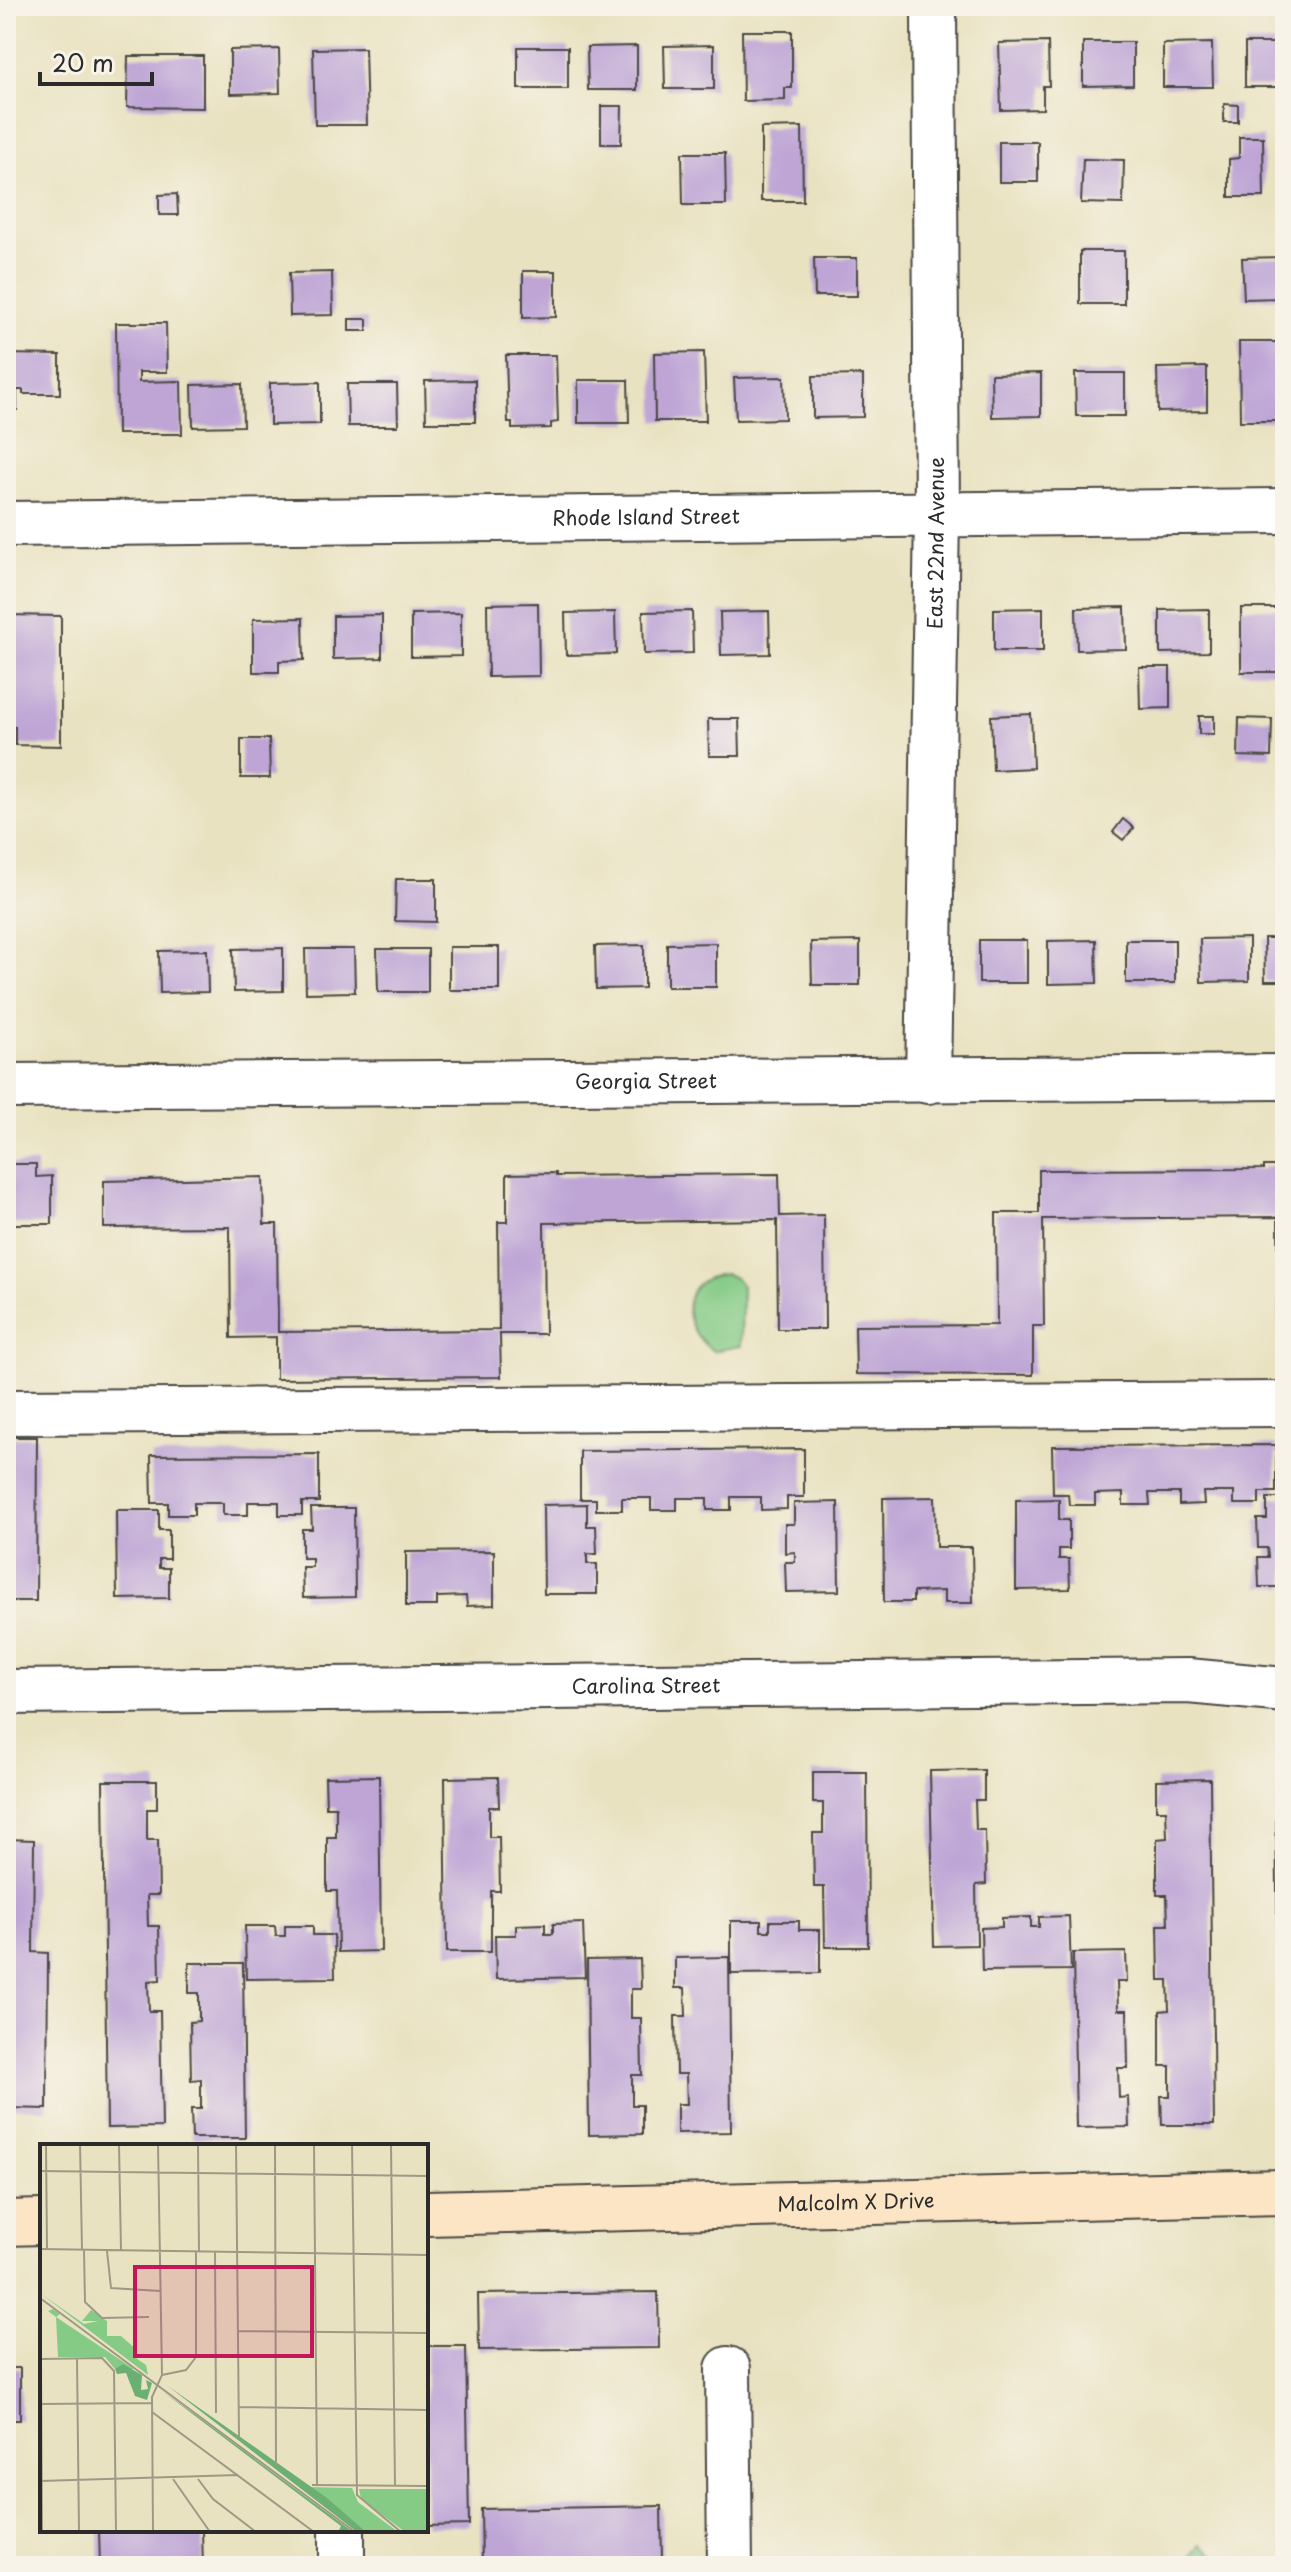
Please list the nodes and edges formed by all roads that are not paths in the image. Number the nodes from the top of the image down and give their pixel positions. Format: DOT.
graph roads {
  1 [pos="934,6"];
  2 [pos="1285,511"];
  3 [pos="937,515"];
  4 [pos="6,524"];
  5 [pos="1285,1077"];
  6 [pos="928,1081"];
  7 [pos="6,1086"];
  8 [pos="1285,1404"];
  9 [pos="6,1412"];
  10 [pos="1285,1690"];
  11 [pos="6,1692"];
  12 [pos="1285,2192"];
  13 [pos="428,2213"];
  14 [pos="40,2222"];
  15 [pos="6,2223"];
  16 [pos="728,2369"];
  17 [pos="342,2532"];
  18 [pos="342,2566"];
  19 [pos="730,2566"];
  1 -- 3 [label="street, East 22nd Avenue"];
  2 -- 3 [label="street, Rhode Island Street"];
  3 -- 4 [label="street, Rhode Island Street"];
  3 -- 6 [label="street, East 22nd Avenue"];
  5 -- 6 [label="street, Georgia Street"];
  6 -- 7 [label="street, Georgia Street"];
  8 -- 9 [label="street"];
  10 -- 11 [label="street, Carolina Street"];
  12 -- 13 [label="street, Malcolm X Drive"];
  14 -- 15 [label="street"];
  16 -- 19 [label="street"];
  17 -- 18 [label="street"];
}
